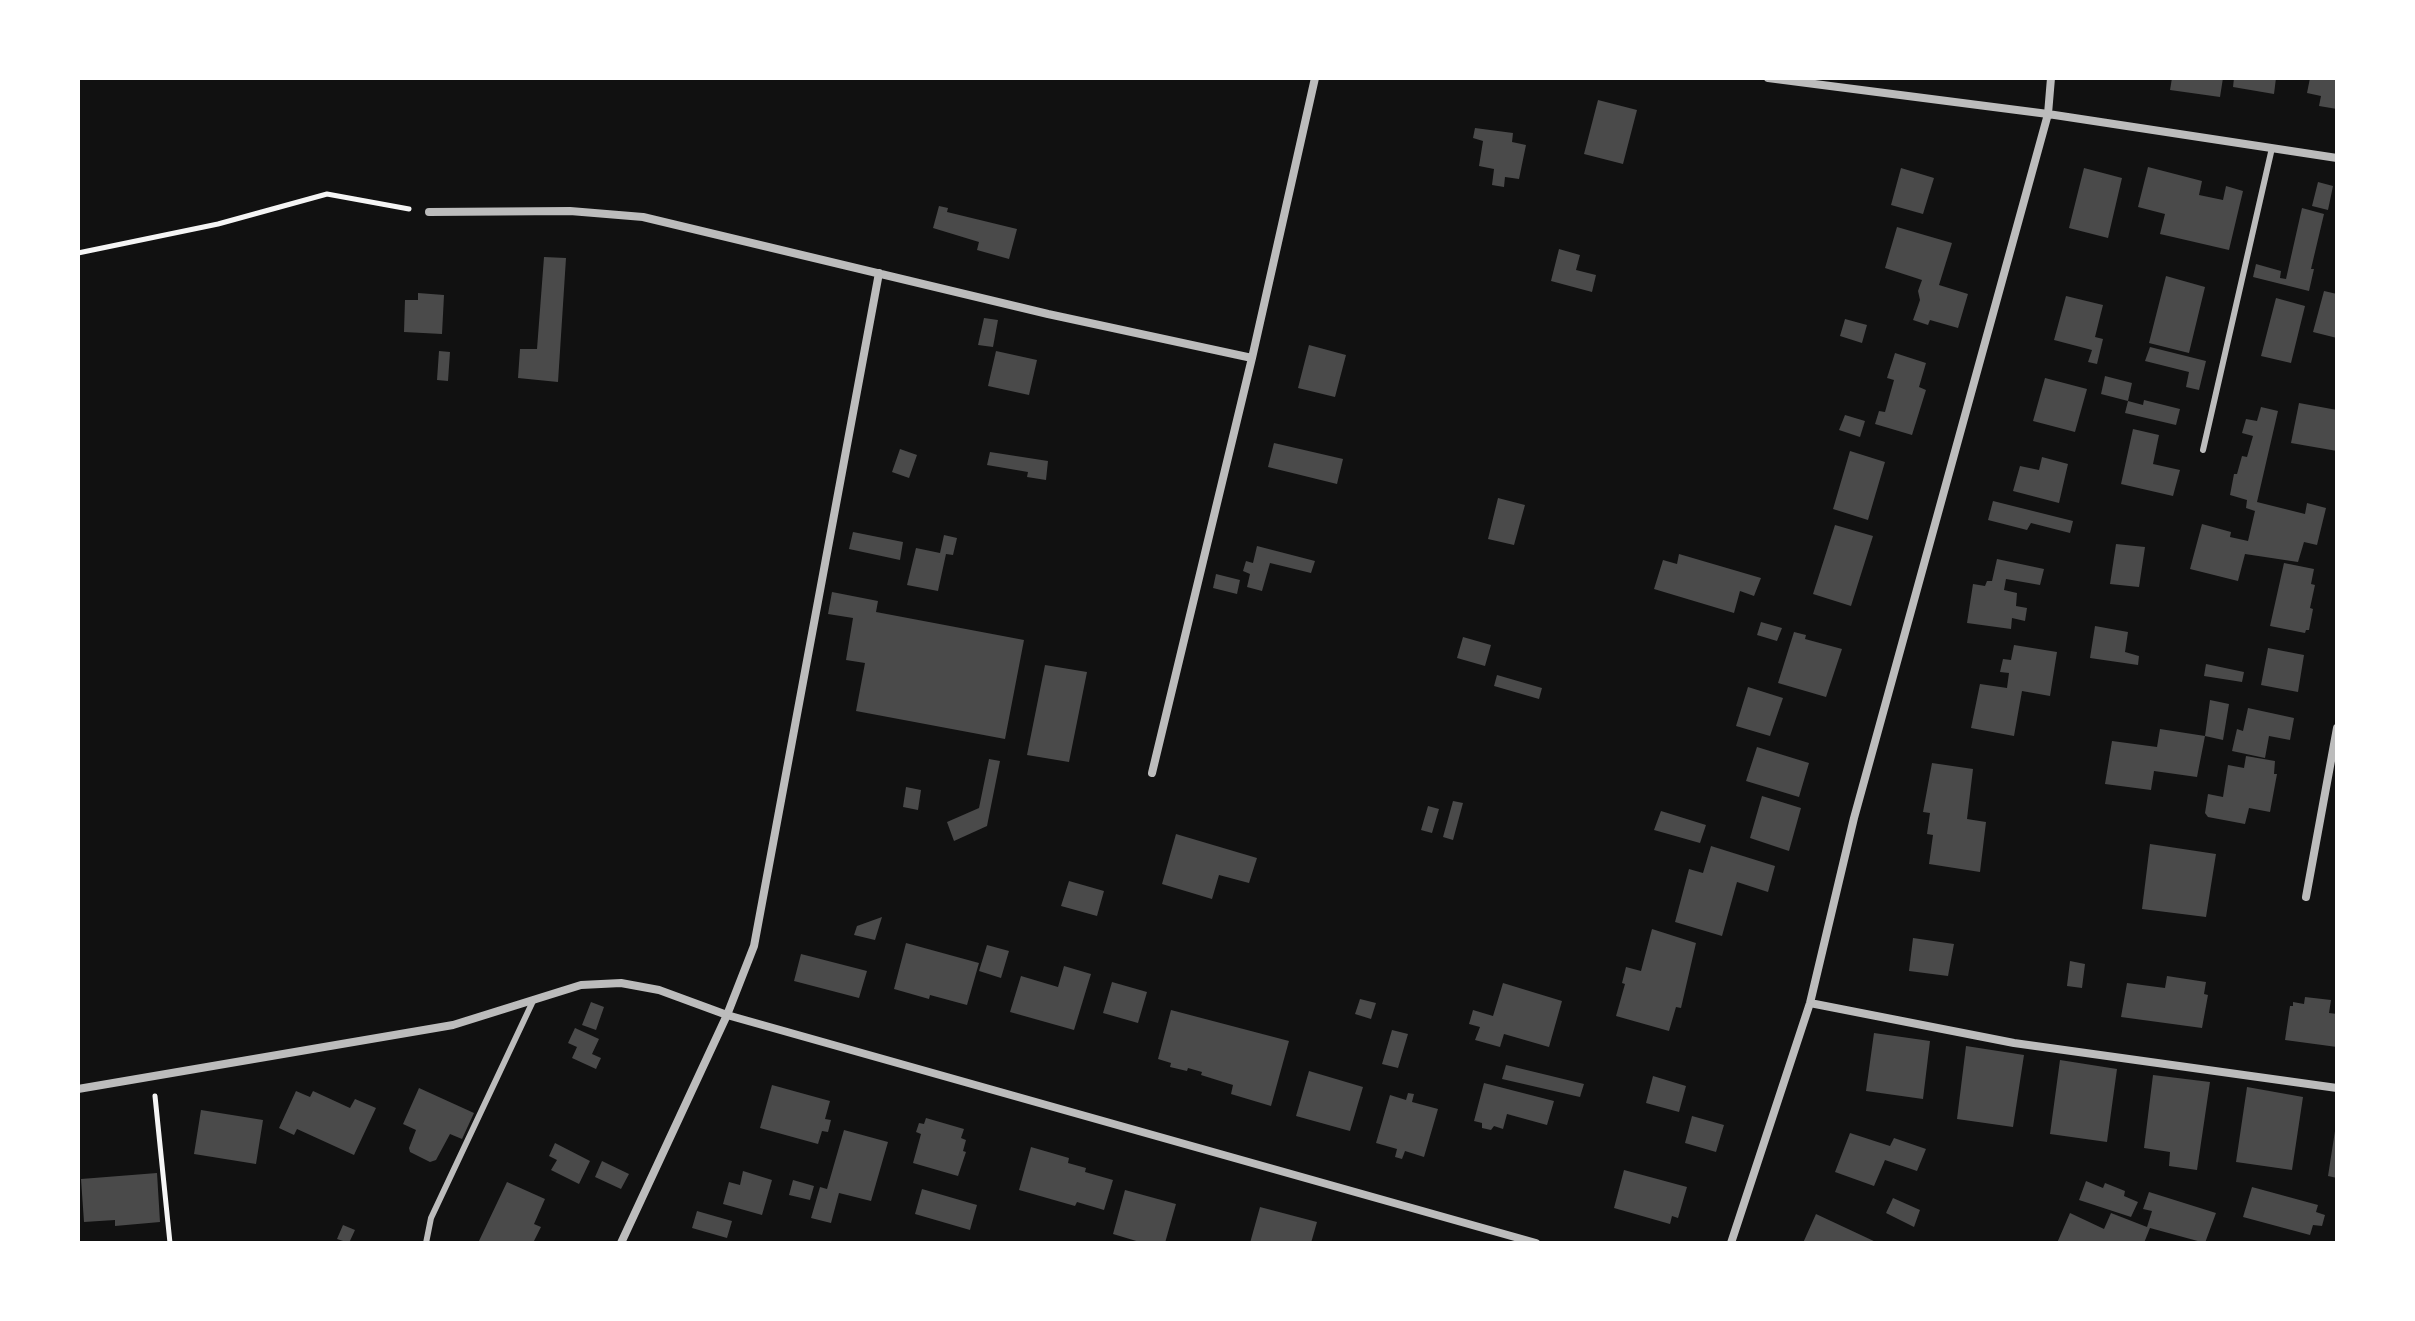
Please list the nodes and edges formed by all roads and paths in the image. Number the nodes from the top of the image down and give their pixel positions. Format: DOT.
graph roads {
  1 [pos="1315,78"];
  2 [pos="1768,78"];
  3 [pos="2051,78"];
  4 [pos="2048,114"];
  5 [pos="2272,148"];
  6 [pos="2337,158"];
  7 [pos="429,212"];
  8 [pos="78,253"];
  9 [pos="879,273"];
  10 [pos="1252,358"];
  11 [pos="2203,450"];
  12 [pos="2337,728"];
  13 [pos="1152,773"];
  14 [pos="2306,897"];
  15 [pos="534,999"];
  16 [pos="1810,1003"];
  17 [pos="727,1015"];
  18 [pos="153,1075"];
  19 [pos="2337,1088"];
  20 [pos="78,1089"];
  21 [pos="170,1243"];
  22 [pos="426,1243"];
  23 [pos="621,1243"];
  24 [pos="1536,1243"];
  25 [pos="1731,1243"];
  1 -- 10 [label="street"];
  2 -- 4 [label="street"];
  3 -- 4 [label="street"];
  4 -- 5 [label="street"];
  4 -- 16 [label="street"];
  5 -- 6 [label="street"];
  5 -- 11 [label="lane"];
  7 -- 8 [label="path"];
  7 -- 9 [label="street"];
  9 -- 10 [label="street"];
  9 -- 17 [label="street"];
  10 -- 13 [label="street"];
  12 -- 14 [label="street"];
  15 -- 17 [label="street"];
  15 -- 18 [label="street"];
  15 -- 22 [label="lane"];
  16 -- 19 [label="street"];
  16 -- 25 [label="street"];
  17 -- 23 [label="street"];
  17 -- 24 [label="street"];
  18 -- 20 [label="street"];
  18 -- 21 [label="path"];
}
